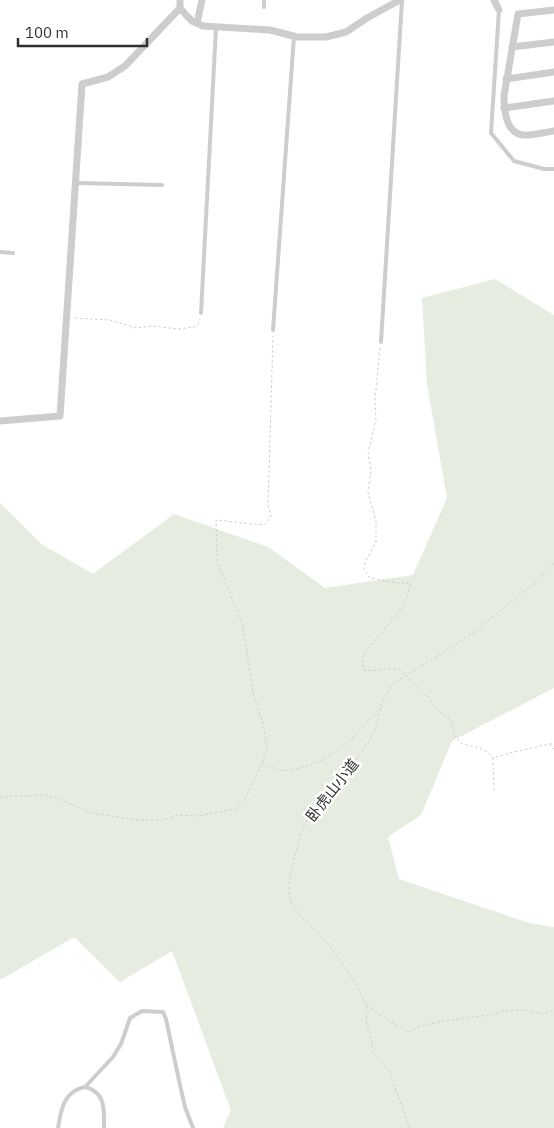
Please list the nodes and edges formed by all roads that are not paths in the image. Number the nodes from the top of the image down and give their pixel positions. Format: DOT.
graph roads {
  1 [pos="180,0"];
  2 [pos="202,0"];
  3 [pos="264,0"];
  4 [pos="401,0"];
  5 [pos="494,0"];
  6 [pos="264,7"];
  7 [pos="180,8"];
  8 [pos="499,10"];
  9 [pos="554,10"];
  10 [pos="197,23"];
  11 [pos="216,28"];
  12 [pos="294,36"];
  13 [pos="554,42"];
  14 [pos="512,47"];
  15 [pos="554,72"];
  16 [pos="506,79"];
  17 [pos="554,101"];
  18 [pos="504,108"];
  19 [pos="554,131"];
  20 [pos="554,169"];
  21 [pos="76,183"];
  22 [pos="162,185"];
  23 [pos="0,252"];
  24 [pos="13,253"];
  25 [pos="201,313"];
  26 [pos="273,330"];
  27 [pos="381,342"];
  28 [pos="0,421"];
  29 [pos="85,1086"];
  30 [pos="58,1128"];
  31 [pos="104,1128"];
  32 [pos="193,1128"];
  1 -- 7 [label="street"];
  2 -- 10 [label="street"];
  3 -- 6 [label="lane"];
  4 -- 12 [label="street"];
  4 -- 27 [label="lane"];
  5 -- 8 [label="street"];
  7 -- 10 [label="street"];
  7 -- 21 [label="street"];
  8 -- 20 [label="lane"];
  9 -- 14 [label="street"];
  10 -- 11 [label="street"];
  11 -- 12 [label="street"];
  11 -- 25 [label="lane"];
  12 -- 26 [label="lane"];
  13 -- 14 [label="street"];
  14 -- 16 [label="street"];
  15 -- 16 [label="street"];
  16 -- 18 [label="street"];
  17 -- 18 [label="street"];
  18 -- 19 [label="street"];
  21 -- 22 [label="lane"];
  21 -- 28 [label="street"];
  23 -- 24 [label="lane"];
  29 -- 30 [label="lane"];
  29 -- 31 [label="lane"];
  29 -- 32 [label="lane"];
}
